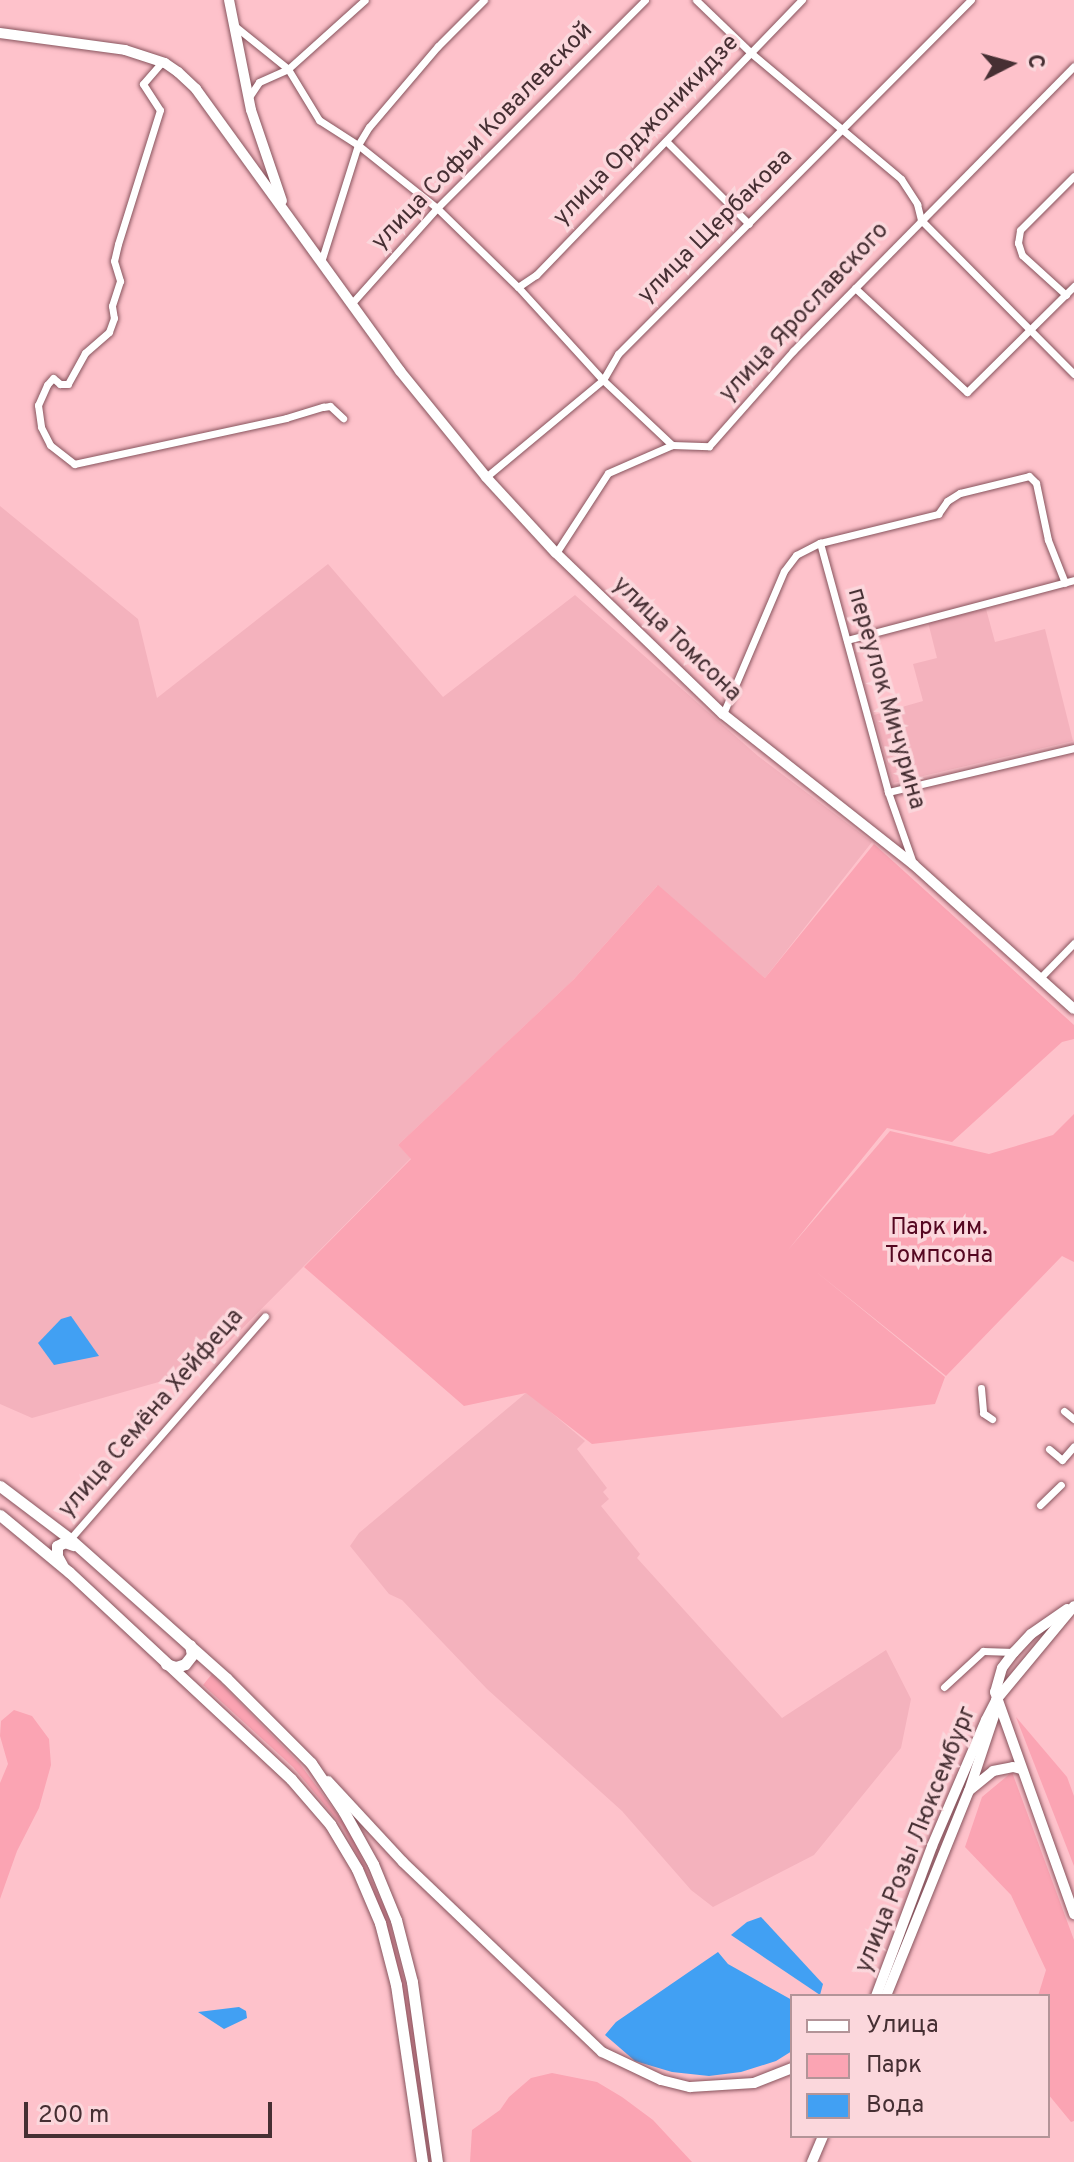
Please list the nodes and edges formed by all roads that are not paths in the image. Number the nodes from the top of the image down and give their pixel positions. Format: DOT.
graph roads {
  1 [pos="229,0"];
  2 [pos="365,0"];
  3 [pos="484,0"];
  4 [pos="645,0"];
  5 [pos="696,0"];
  6 [pos="802,0"];
  7 [pos="971,0"];
  8 [pos="231,23"];
  9 [pos="0,33"];
  10 [pos="751,53"];
  11 [pos="162,62"];
  12 [pos="1074,66"];
  13 [pos="288,69"];
  14 [pos="248,99"];
  15 [pos="841,128"];
  16 [pos="666,141"];
  17 [pos="358,145"];
  18 [pos="1074,176"];
  19 [pos="437,208"];
  20 [pos="921,220"];
  21 [pos="749,224"];
  22 [pos="307,244"];
  23 [pos="321,262"];
  24 [pos="1074,286"];
  25 [pos="518,287"];
  26 [pos="855,288"];
  27 [pos="1066,295"];
  28 [pos="352,303"];
  29 [pos="1029,333"];
  30 [pos="1074,374"];
  31 [pos="603,380"];
  32 [pos="343,418"];
  33 [pos="672,445"];
  34 [pos="486,477"];
  35 [pos="820,543"];
  36 [pos="556,553"];
  37 [pos="1074,580"];
  38 [pos="1065,583"];
  39 [pos="847,640"];
  40 [pos="723,714"];
  41 [pos="1074,748"];
  42 [pos="888,792"];
  43 [pos="914,865"];
  44 [pos="1074,943"];
  45 [pos="1040,978"];
  46 [pos="1074,1009"];
  47 [pos="265,1316"];
  48 [pos="981,1388"];
  49 [pos="1064,1411"];
  50 [pos="992,1419"];
  51 [pos="1074,1419"];
  52 [pos="1074,1446"];
  53 [pos="1049,1449"];
  54 [pos="1061,1485"];
  55 [pos="0,1486"];
  56 [pos="1040,1505"];
  57 [pos="0,1515"];
  58 [pos="70,1539"];
  59 [pos="84,1551"];
  60 [pos="69,1572"];
  61 [pos="1074,1605"];
  62 [pos="187,1641"];
  63 [pos="1014,1652"];
  64 [pos="166,1664"];
  65 [pos="944,1687"];
  66 [pos="996,1700"];
  67 [pos="311,1763"];
  68 [pos="1021,1769"];
  69 [pos="969,1791"];
  70 [pos="932,1846"];
  71 [pos="944,1851"];
  72 [pos="1074,1914"];
  73 [pos="888,1978"];
  74 [pos="877,1994"];
  75 [pos="886,1994"];
  76 [pos="790,2069"];
  77 [pos="822,2138"];
  78 [pos="422,2162"];
  79 [pos="437,2162"];
  80 [pos="812,2162"];
  1 -- 8 [label="main road"];
  2 -- 13 [label="street"];
  3 -- 17 [label="street"];
  4 -- 19 [label="street, улица Софьи Ковалевской"];
  5 -- 10 [label="street"];
  6 -- 10 [label="street, улица Орджоникидзе"];
  7 -- 15 [label="street, улица Щербакова"];
  8 -- 13 [label="street"];
  8 -- 14 [label="main road"];
  9 -- 11 [label="main road"];
  10 -- 15 [label="street"];
  10 -- 16 [label="street, улица Орджоникидзе"];
  11 -- 22 [label="main road"];
  11 -- 32 [label="street"];
  12 -- 20 [label="street, улица Ярославского"];
  13 -- 14 [label="street"];
  13 -- 17 [label="street"];
  14 -- 22 [label="main road"];
  15 -- 20 [label="street"];
  15 -- 21 [label="street, улица Щербакова"];
  16 -- 21 [label="street"];
  16 -- 25 [label="street, улица Орджоникидзе"];
  17 -- 19 [label="street"];
  17 -- 23 [label="street"];
  18 -- 27 [label="street"];
  19 -- 25 [label="street"];
  19 -- 28 [label="street, улица Софьи Ковалевской"];
  20 -- 26 [label="street, улица Ярославского"];
  20 -- 29 [label="street"];
  21 -- 31 [label="street, улица Щербакова"];
  22 -- 23 [label="main road, улица Томсона"];
  23 -- 28 [label="main road, улица Томсона"];
  24 -- 27 [label="street"];
  25 -- 31 [label="street"];
  26 -- 29 [label="street"];
  26 -- 33 [label="street, улица Ярославского"];
  27 -- 29 [label="street"];
  28 -- 34 [label="main road, улица Томсона"];
  29 -- 30 [label="street"];
  31 -- 33 [label="street"];
  31 -- 34 [label="street, улица Щербакова"];
  33 -- 36 [label="street, улица Ярославского"];
  34 -- 36 [label="main road, улица Томсона"];
  35 -- 38 [label="street"];
  35 -- 39 [label="street, переулок Мичурина"];
  35 -- 40 [label="street"];
  36 -- 40 [label="main road, улица Томсона"];
  37 -- 38 [label="street"];
  38 -- 39 [label="street"];
  39 -- 42 [label="street, переулок Мичурина"];
  40 -- 43 [label="main road, улица Томсона"];
  41 -- 42 [label="street"];
  42 -- 43 [label="street, переулок Мичурина"];
  43 -- 45 [label="main road, улица Томсона"];
  44 -- 45 [label="street"];
  45 -- 46 [label="main road, улица Томсона"];
  47 -- 58 [label="street, улица Семёна Хейфеца"];
  48 -- 50 [label="street"];
  49 -- 51 [label="street"];
  52 -- 53 [label="street"];
  54 -- 56 [label="street"];
  55 -- 58 [label="main road"];
  57 -- 60 [label="main road"];
  58 -- 59 [label="main road"];
  59 -- 60 [label="main road"];
  59 -- 62 [label="main road"];
  60 -- 64 [label="main road"];
  61 -- 63 [label="main road"];
  61 -- 66 [label="main road, улица Розы Люксембург"];
  62 -- 64 [label="main road"];
  62 -- 67 [label="main road"];
  63 -- 65 [label="street"];
  63 -- 66 [label="main road"];
  64 -- 78 [label="main road"];
  66 -- 68 [label="main road"];
  66 -- 69 [label="main road, улица Розы Люксембург"];
  66 -- 70 [label="main road, улица Розы Люксембург"];
  67 -- 76 [label="main road"];
  67 -- 79 [label="main road"];
  68 -- 69 [label="main road"];
  68 -- 72 [label="main road"];
  69 -- 71 [label="main road, улица Розы Люксембург"];
  70 -- 71 [label="main road"];
  70 -- 73 [label="main road, улица Розы Люксембург"];
  71 -- 73 [label="main road, улица Розы Люксембург"];
  73 -- 74 [label="main road, улица Розы Люксембург"];
  73 -- 75 [label="main road, улица Розы Люксембург"];
  77 -- 80 [label="main road"];
}
